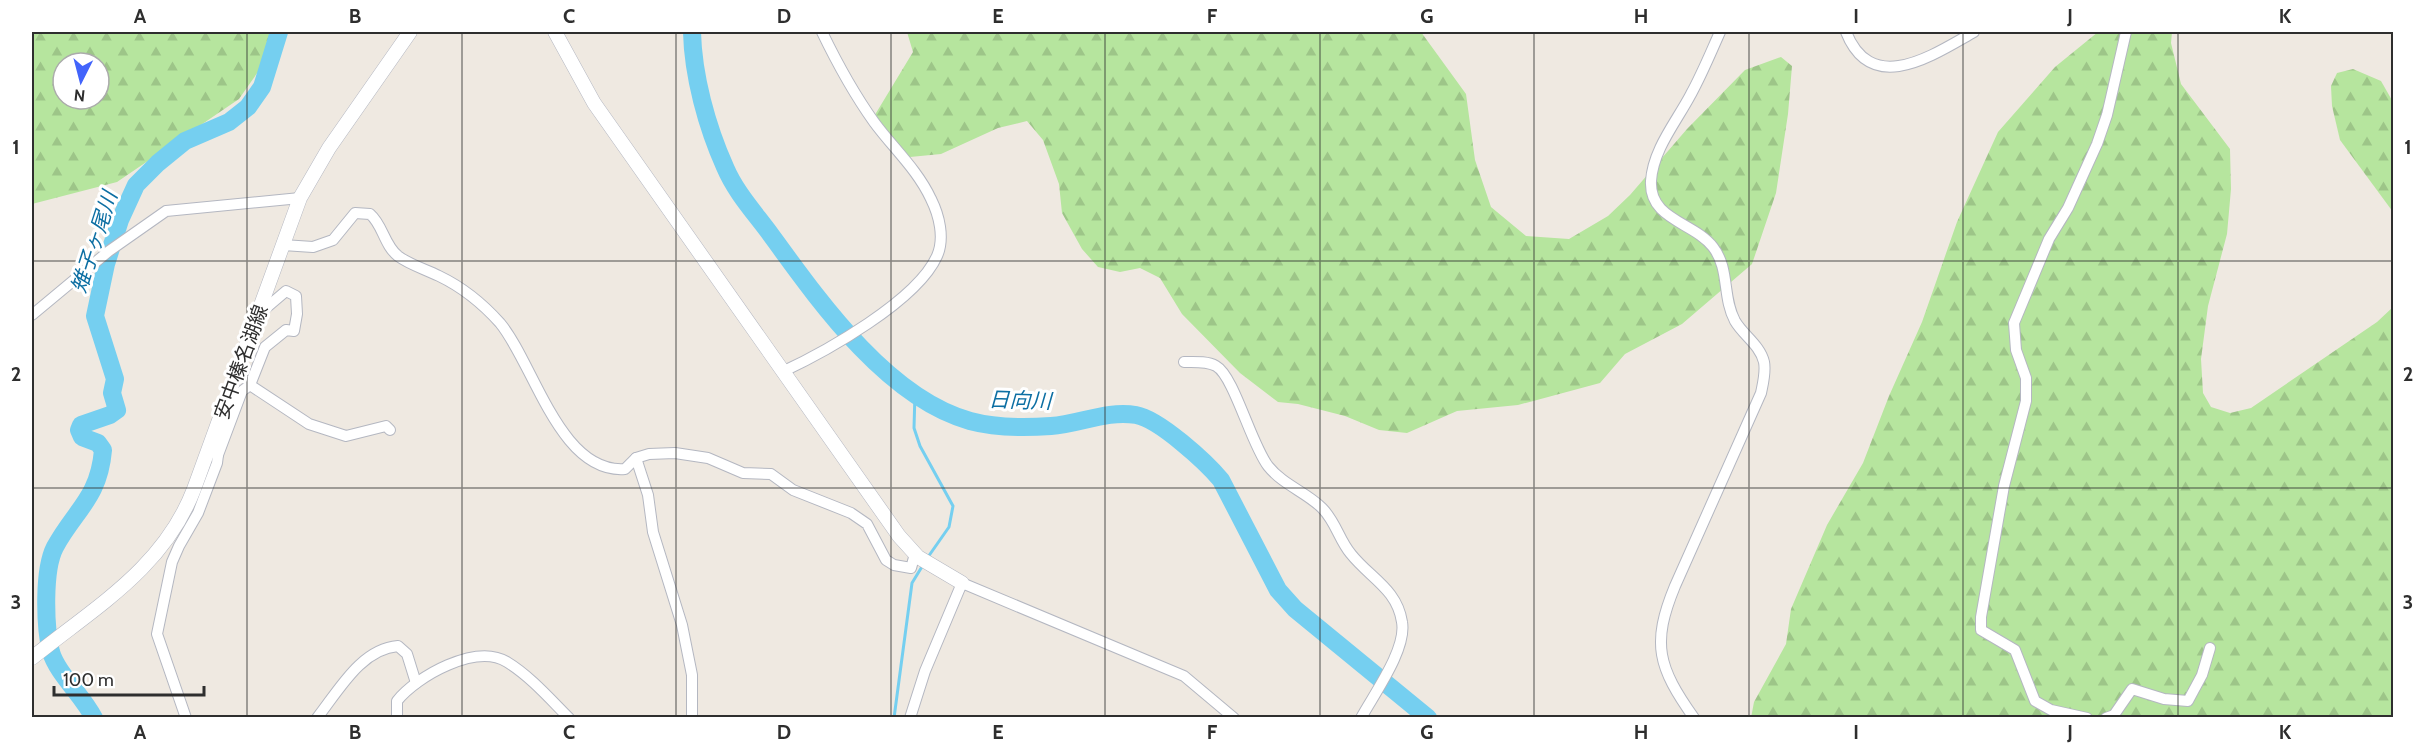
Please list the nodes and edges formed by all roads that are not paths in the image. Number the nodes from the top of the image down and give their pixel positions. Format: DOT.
graph roads {
  1 [pos="410,32"];
  2 [pos="555,32"];
  3 [pos="822,32"];
  4 [pos="1720,32"];
  5 [pos="1846,32"];
  6 [pos="1974,32"];
  7 [pos="2126,32"];
  8 [pos="300,198"];
  9 [pos="283,245"];
  10 [pos="260,308"];
  11 [pos="32,315"];
  12 [pos="1184,362"];
  13 [pos="782,372"];
  14 [pos="250,385"];
  15 [pos="390,430"];
  16 [pos="213,452"];
  17 [pos="636,458"];
  18 [pos="920,558"];
  19 [pos="962,583"];
  20 [pos="2210,648"];
  21 [pos="36,654"];
  22 [pos="416,683"];
  23 [pos="186,717"];
  24 [pos="317,717"];
  25 [pos="397,717"];
  26 [pos="569,717"];
  27 [pos="692,717"];
  28 [pos="910,717"];
  29 [pos="1234,717"];
  30 [pos="1360,717"];
  31 [pos="1694,717"];
  32 [pos="2087,717"];
  33 [pos="2106,717"];
  1 -- 8 [label="main road, 安中榛名湖線"];
  2 -- 13 [label="main road"];
  3 -- 13 [label="street"];
  4 -- 31 [label="street"];
  5 -- 6 [label="street"];
  7 -- 32 [label="street"];
  8 -- 9 [label="main road, 安中榛名湖線"];
  8 -- 11 [label="street"];
  9 -- 10 [label="main road, 安中榛名湖線"];
  9 -- 17 [label="street"];
  10 -- 14 [label="street"];
  10 -- 16 [label="main road, 安中榛名湖線"];
  12 -- 30 [label="street"];
  13 -- 18 [label="main road"];
  14 -- 15 [label="street"];
  14 -- 16 [label="street"];
  16 -- 21 [label="main road, 安中榛名湖線"];
  16 -- 23 [label="street"];
  17 -- 18 [label="street"];
  17 -- 27 [label="street"];
  18 -- 19 [label="main road"];
  19 -- 28 [label="street"];
  19 -- 29 [label="street"];
  20 -- 33 [label="street"];
  22 -- 24 [label="street"];
  22 -- 25 [label="street"];
  22 -- 26 [label="street"];
}
